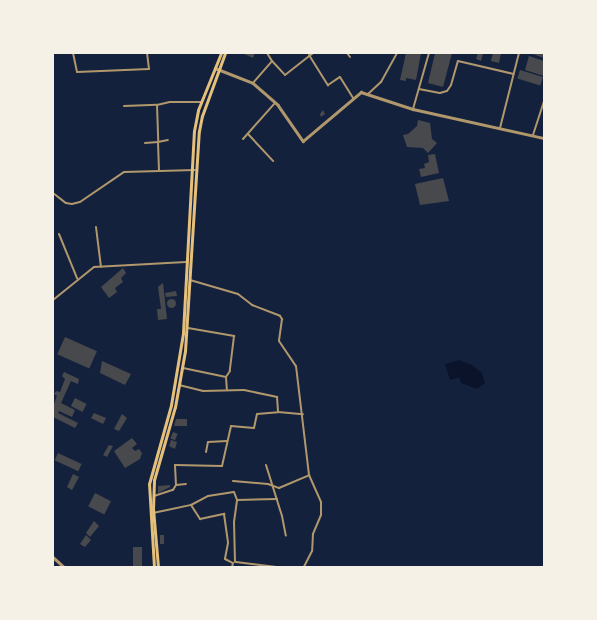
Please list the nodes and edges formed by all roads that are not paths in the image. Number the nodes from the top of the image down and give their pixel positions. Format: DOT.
graph roads {
  1 [pos="73,53"];
  2 [pos="148,53"];
  3 [pos="221,53"];
  4 [pos="225,53"];
  5 [pos="267,53"];
  6 [pos="313,53"];
  7 [pos="348,53"];
  8 [pos="397,53"];
  9 [pos="428,53"];
  10 [pos="519,53"];
  11 [pos="309,55"];
  12 [pos="350,58"];
  13 [pos="272,61"];
  14 [pos="215,68"];
  15 [pos="219,70"];
  16 [pos="514,74"];
  17 [pos="253,82"];
  18 [pos="419,89"];
  19 [pos="368,94"];
  20 [pos="353,98"];
  21 [pos="201,102"];
  22 [pos="276,102"];
  23 [pos="544,102"];
  24 [pos="157,105"];
  25 [pos="124,106"];
  26 [pos="413,109"];
  27 [pos="500,128"];
  28 [pos="248,134"];
  29 [pos="533,136"];
  30 [pos="544,138"];
  31 [pos="168,140"];
  32 [pos="243,140"];
  33 [pos="158,142"];
  34 [pos="145,143"];
  35 [pos="273,161"];
  36 [pos="191,170"];
  37 [pos="195,170"];
  38 [pos="159,171"];
  39 [pos="53,193"];
  40 [pos="96,227"];
  41 [pos="59,234"];
  42 [pos="187,250"];
  43 [pos="191,250"];
  44 [pos="186,262"];
  45 [pos="101,267"];
  46 [pos="77,278"];
  47 [pos="190,280"];
  48 [pos="53,300"];
  49 [pos="184,304"];
  50 [pos="189,304"];
  51 [pos="188,328"];
  52 [pos="183,368"];
  53 [pos="226,377"];
  54 [pos="179,385"];
  55 [pos="227,390"];
  56 [pos="278,412"];
  57 [pos="304,414"];
  58 [pos="228,441"];
  59 [pos="206,452"];
  60 [pos="266,466"];
  61 [pos="310,475"];
  62 [pos="233,481"];
  63 [pos="186,484"];
  64 [pos="176,485"];
  65 [pos="274,487"];
  66 [pos="153,496"];
  67 [pos="277,499"];
  68 [pos="237,500"];
  69 [pos="191,505"];
  70 [pos="153,512"];
  71 [pos="286,536"];
  72 [pos="53,557"];
  73 [pos="234,563"];
  74 [pos="64,567"];
  75 [pos="154,567"];
  76 [pos="158,567"];
  77 [pos="232,567"];
  78 [pos="277,567"];
  79 [pos="285,567"];
  80 [pos="288,567"];
  81 [pos="304,567"];
  1 -- 2 [label="street"];
  3 -- 14 [label="main road"];
  4 -- 15 [label="main road"];
  5 -- 13 [label="street"];
  6 -- 11 [label="street"];
  7 -- 12 [label="street"];
  8 -- 19 [label="street"];
  9 -- 18 [label="street"];
  10 -- 16 [label="street"];
  11 -- 13 [label="street"];
  11 -- 20 [label="street"];
  13 -- 17 [label="street"];
  14 -- 15 [label="street"];
  14 -- 21 [label="main road"];
  15 -- 17 [label="street"];
  15 -- 37 [label="main road"];
  16 -- 18 [label="street"];
  16 -- 27 [label="street"];
  17 -- 22 [label="street"];
  18 -- 26 [label="street"];
  19 -- 20 [label="street"];
  19 -- 26 [label="street"];
  20 -- 22 [label="street"];
  21 -- 24 [label="street"];
  21 -- 36 [label="main road"];
  22 -- 28 [label="street"];
  23 -- 29 [label="street"];
  24 -- 25 [label="street"];
  24 -- 33 [label="street"];
  26 -- 27 [label="street"];
  27 -- 29 [label="street"];
  28 -- 32 [label="street"];
  28 -- 35 [label="street"];
  29 -- 30 [label="street"];
  31 -- 33 [label="street"];
  33 -- 34 [label="street"];
  33 -- 38 [label="street"];
  36 -- 37 [label="street"];
  36 -- 38 [label="street"];
  36 -- 42 [label="main road"];
  37 -- 43 [label="main road"];
  38 -- 39 [label="street"];
  40 -- 45 [label="street"];
  41 -- 46 [label="street"];
  42 -- 43 [label="main road"];
  42 -- 44 [label="main road"];
  43 -- 47 [label="main road"];
  44 -- 45 [label="street"];
  44 -- 49 [label="main road"];
  45 -- 46 [label="street"];
  46 -- 48 [label="street"];
  47 -- 50 [label="main road"];
  47 -- 57 [label="street"];
  49 -- 50 [label="main road"];
  49 -- 75 [label="main road"];
  50 -- 51 [label="main road"];
  51 -- 52 [label="main road"];
  51 -- 53 [label="street"];
  52 -- 53 [label="street"];
  52 -- 54 [label="main road"];
  53 -- 55 [label="street"];
  54 -- 55 [label="street"];
  54 -- 66 [label="main road"];
  55 -- 56 [label="street"];
  56 -- 57 [label="street"];
  56 -- 58 [label="street"];
  57 -- 61 [label="street"];
  58 -- 59 [label="street"];
  58 -- 64 [label="street"];
  60 -- 65 [label="street"];
  61 -- 65 [label="street"];
  61 -- 81 [label="street"];
  62 -- 65 [label="street"];
  63 -- 64 [label="street"];
  64 -- 66 [label="street"];
  65 -- 67 [label="street"];
  66 -- 70 [label="main road"];
  67 -- 68 [label="street"];
  67 -- 71 [label="street"];
  68 -- 69 [label="street"];
  68 -- 73 [label="street"];
  69 -- 70 [label="street"];
  69 -- 73 [label="street"];
  70 -- 76 [label="main road"];
  72 -- 74 [label="street"];
  73 -- 77 [label="street"];
  73 -- 78 [label="street"];
  79 -- 80 [label="street"];
}
